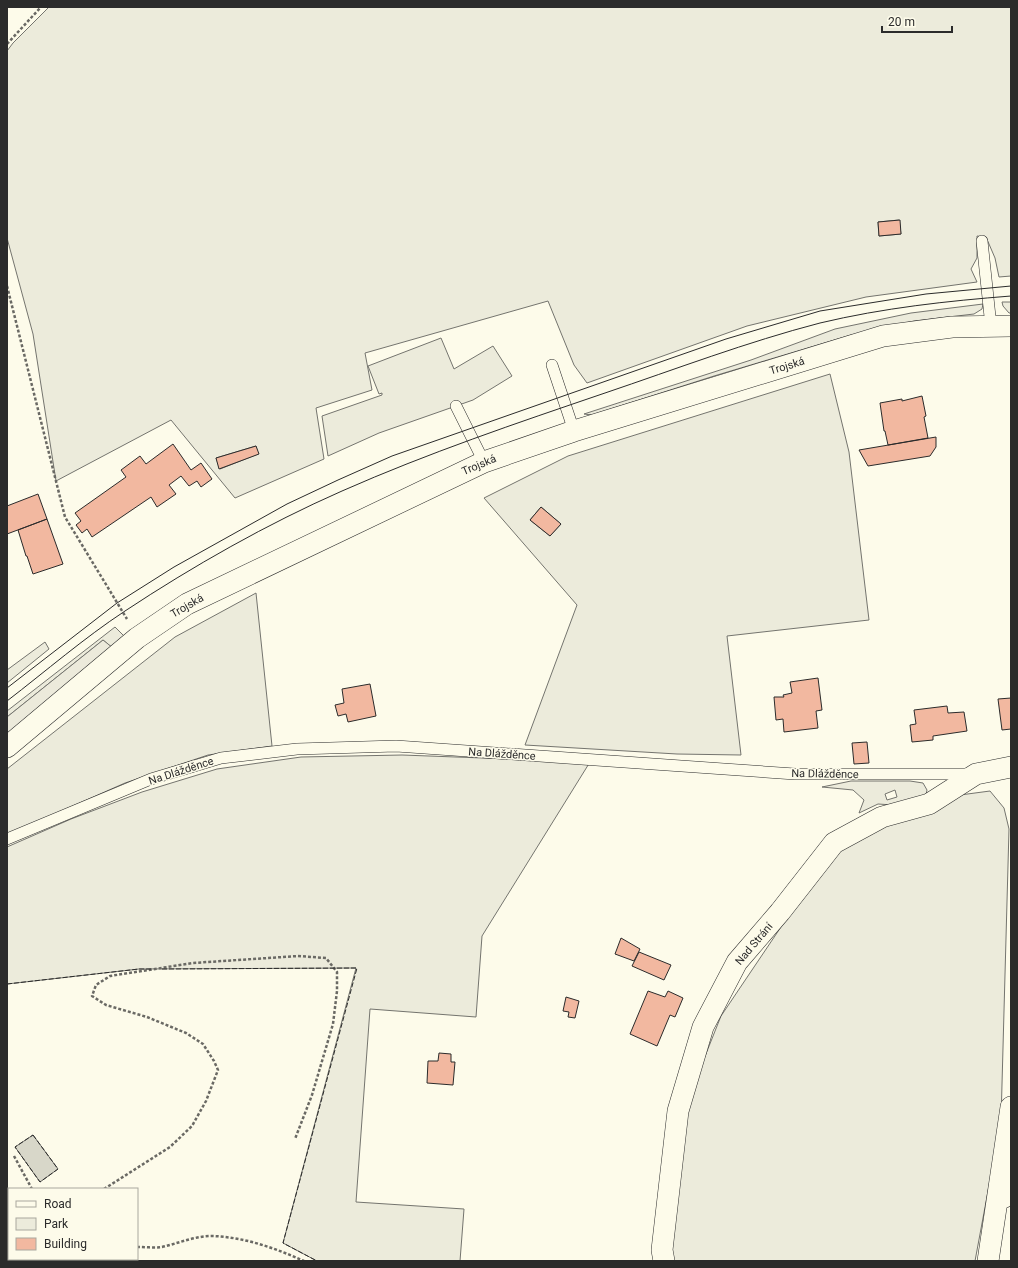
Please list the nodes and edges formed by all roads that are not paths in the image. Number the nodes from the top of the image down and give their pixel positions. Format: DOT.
graph roads {
  1 [pos="982,241"];
  2 [pos="991,326"];
  3 [pos="1011,326"];
  4 [pos="552,365"];
  5 [pos="456,406"];
  6 [pos="574,431"];
  7 [pos="484,462"];
  8 [pos="7,747"];
  9 [pos="1011,767"];
  10 [pos="976,774"];
  11 [pos="7,839"];
  12 [pos="1011,1107"];
  13 [pos="1004,1197"];
  14 [pos="664,1261"];
  15 [pos="988,1261"];
  1 -- 2 [label="lane"];
  2 -- 3 [label="street, Trojská"];
  2 -- 6 [label="street, Trojská"];
  4 -- 6 [label="lane"];
  5 -- 7 [label="lane"];
  6 -- 7 [label="street, Trojská"];
  7 -- 8 [label="street, Trojská"];
  9 -- 10 [label="street, Na Dlážděnce"];
  10 -- 11 [label="lane, Na Dlážděnce"];
  10 -- 14 [label="street, Nad Strání"];
  12 -- 13 [label="street"];
  13 -- 15 [label="street"];
}
